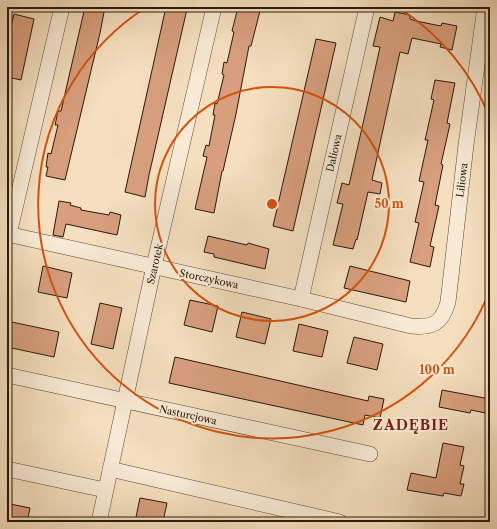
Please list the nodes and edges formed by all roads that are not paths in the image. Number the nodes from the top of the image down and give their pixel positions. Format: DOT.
graph roads {
  1 [pos="62,7"];
  2 [pos="214,7"];
  3 [pos="367,7"];
  4 [pos="485,7"];
  5 [pos="8,234"];
  6 [pos="154,266"];
  7 [pos="301,299"];
  8 [pos="411,326"];
  9 [pos="7,375"];
  10 [pos="125,401"];
  11 [pos="370,454"];
  12 [pos="7,469"];
  13 [pos="110,469"];
  14 [pos="106,490"];
  15 [pos="99,522"];
  16 [pos="340,522"];
  1 -- 5 [label="street"];
  2 -- 6 [label="street, Szarotek"];
  3 -- 7 [label="street, Daliowa"];
  4 -- 8 [label="street, Liliowa"];
  5 -- 6 [label="street, Storczykowa"];
  6 -- 7 [label="street, Storczykowa"];
  6 -- 10 [label="street, Szarotek"];
  7 -- 8 [label="street, Storczykowa"];
  9 -- 10 [label="street, Nasturcjowa"];
  10 -- 11 [label="street, Nasturcjowa"];
  10 -- 13 [label="street, Szarotek"];
  12 -- 14 [label="street"];
  13 -- 14 [label="street, Szarotek"];
  13 -- 16 [label="street"];
  14 -- 15 [label="street, Szarotek"];
}
